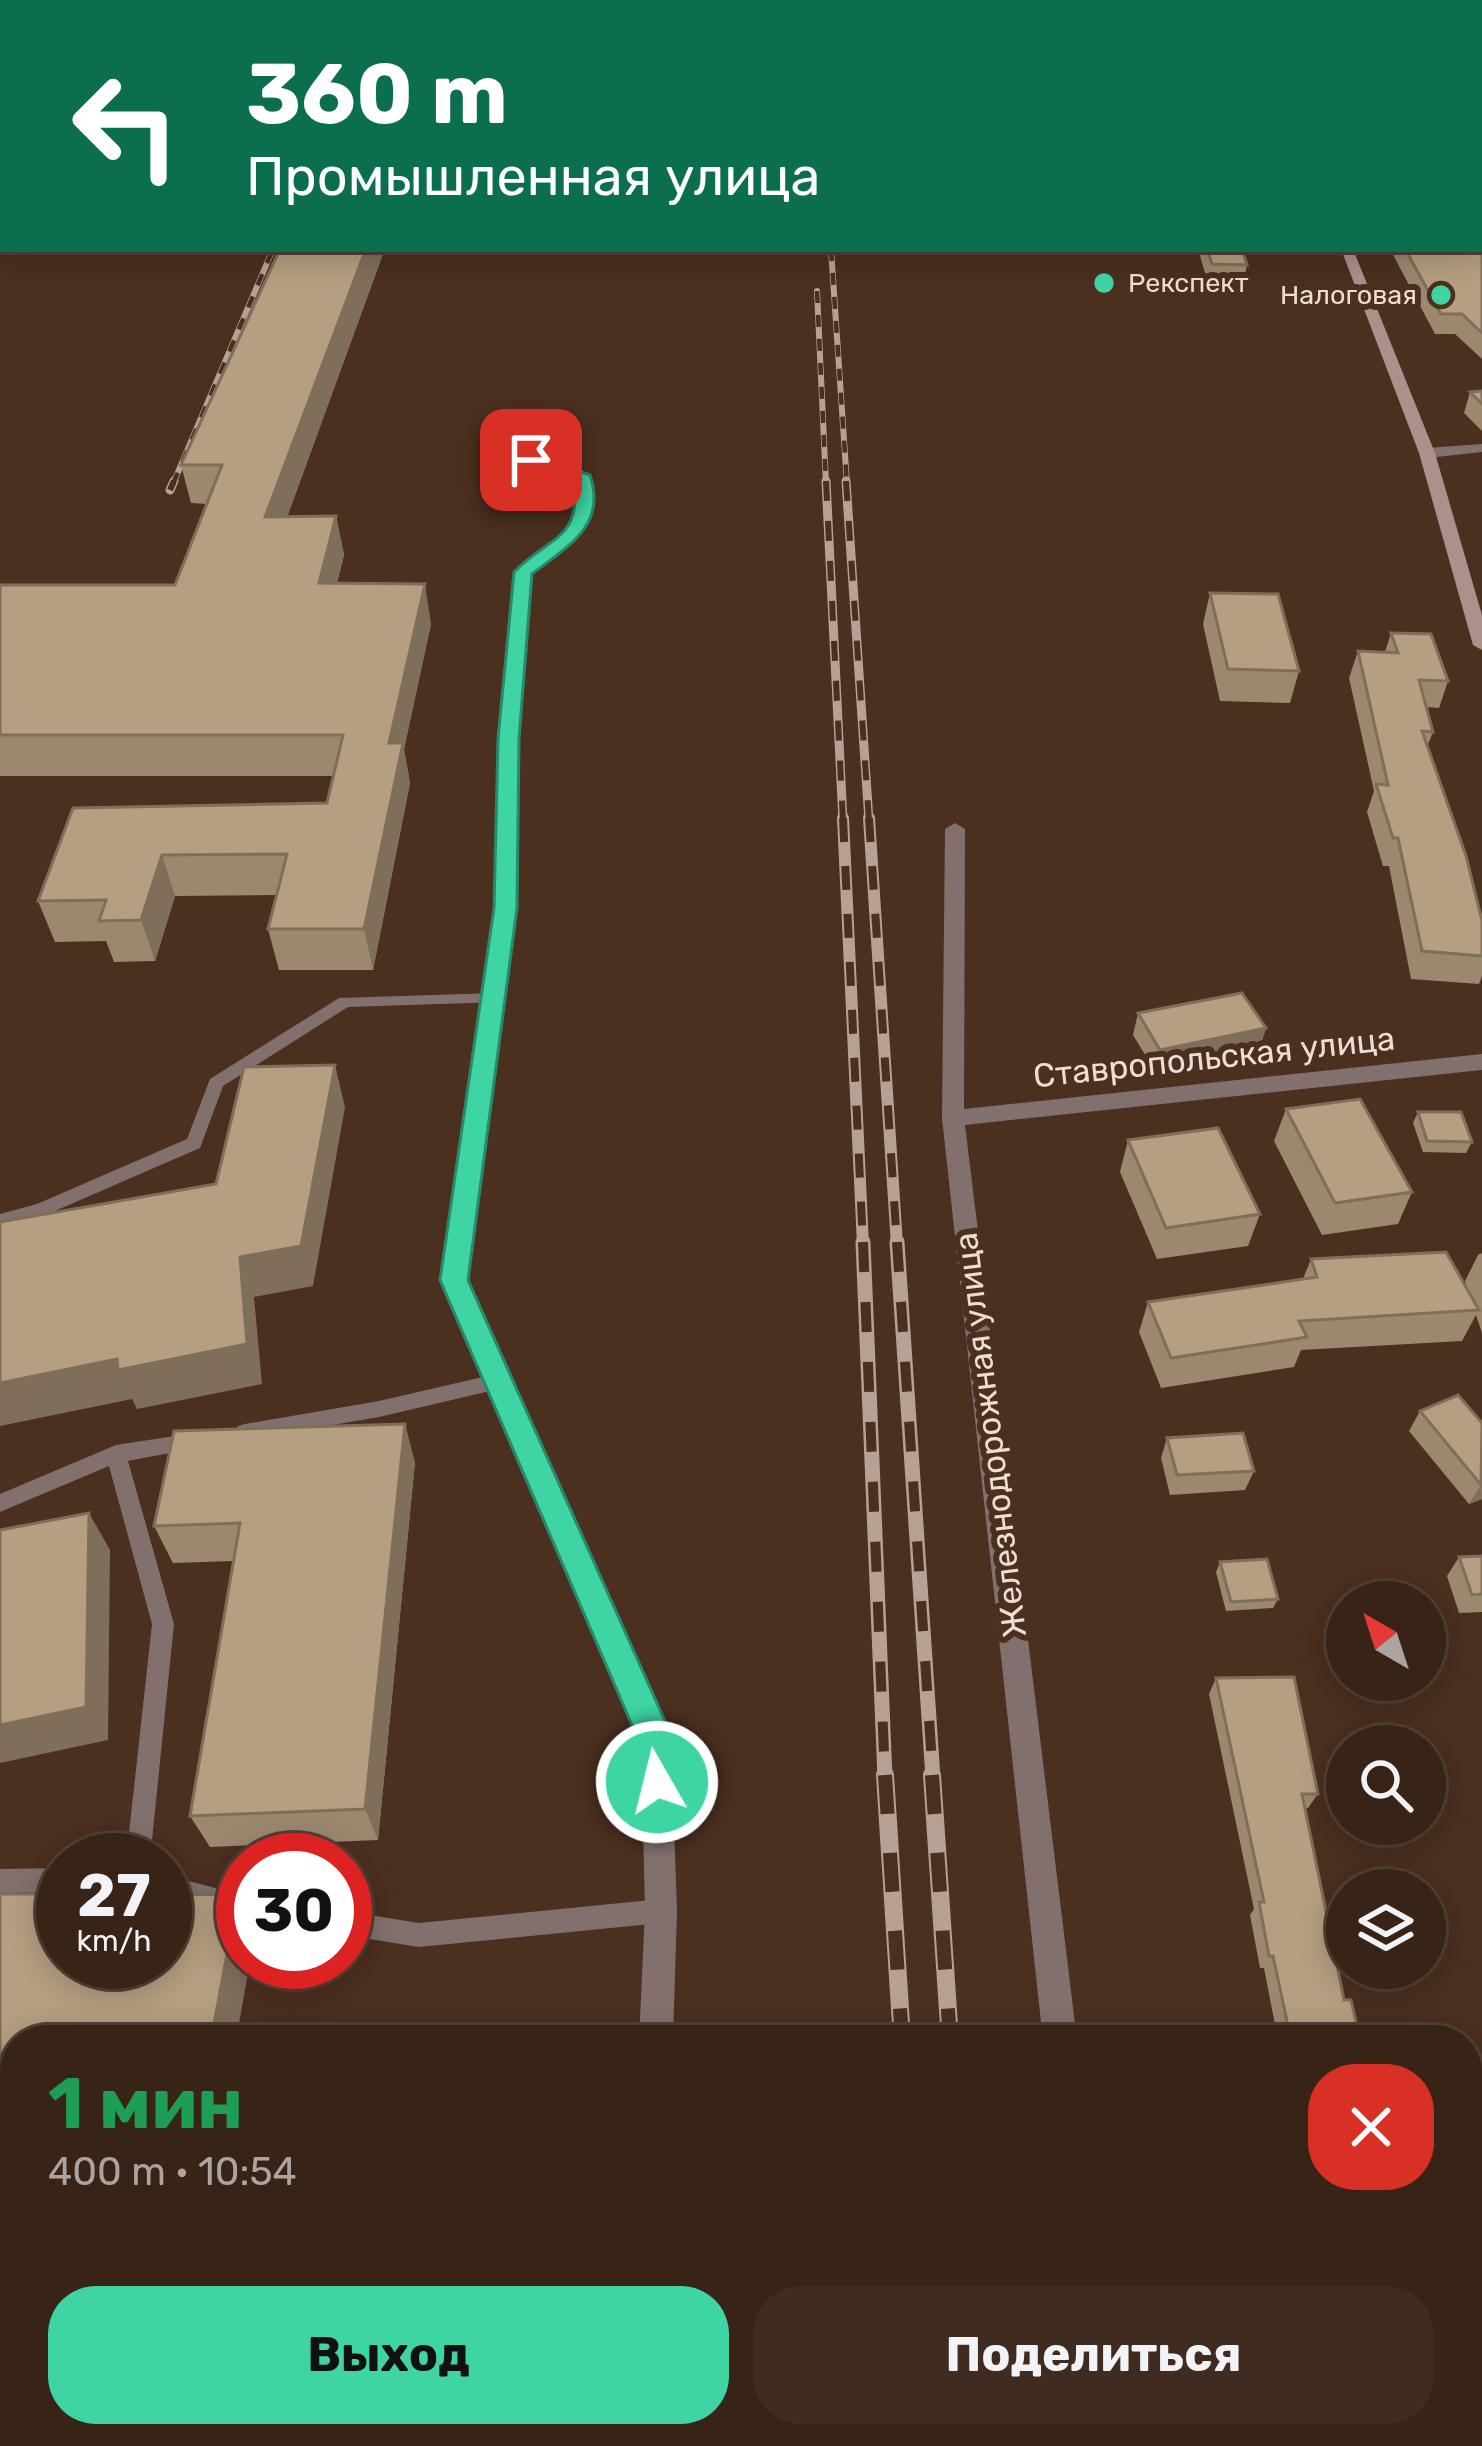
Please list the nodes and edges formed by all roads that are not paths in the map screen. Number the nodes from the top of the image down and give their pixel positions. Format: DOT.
graph roads {
  1 [pos="1348,252"];
  2 [pos="1482,448"];
  3 [pos="1432,453"];
  4 [pos="531,460"];
  5 [pos="1482,583"];
  6 [pos="1482,645"];
  7 [pos="955,829"];
  8 [pos="496,998"];
  9 [pos="1482,1062"];
  10 [pos="953,1118"];
  11 [pos="0,1221"];
  12 [pos="496,1382"];
  13 [pos="116,1454"];
  14 [pos="0,1503"];
  15 [pos="141,1833"];
  16 [pos="36,1880"];
  17 [pos="0,1881"];
  18 [pos="661,1911"];
  19 [pos="372,1927"];
  20 [pos="657,2025"];
  21 [pos="1058,2025"];
  1 -- 3 [label="main road"];
  2 -- 3 [label="street"];
  3 -- 5 [label="main road"];
  3 -- 6 [label="main road"];
  4 -- 8 [label="street"];
  7 -- 10 [label="street, Железнодорожная улица"];
  8 -- 11 [label="lane"];
  8 -- 12 [label="street"];
  9 -- 10 [label="street, Ставропольская улица"];
  10 -- 21 [label="street, Железнодорожная улица"];
  12 -- 13 [label="lane"];
  12 -- 18 [label="street"];
  13 -- 14 [label="lane"];
  13 -- 15 [label="lane"];
  16 -- 17 [label="lane"];
  18 -- 19 [label="lane"];
  18 -- 20 [label="street"];
}
